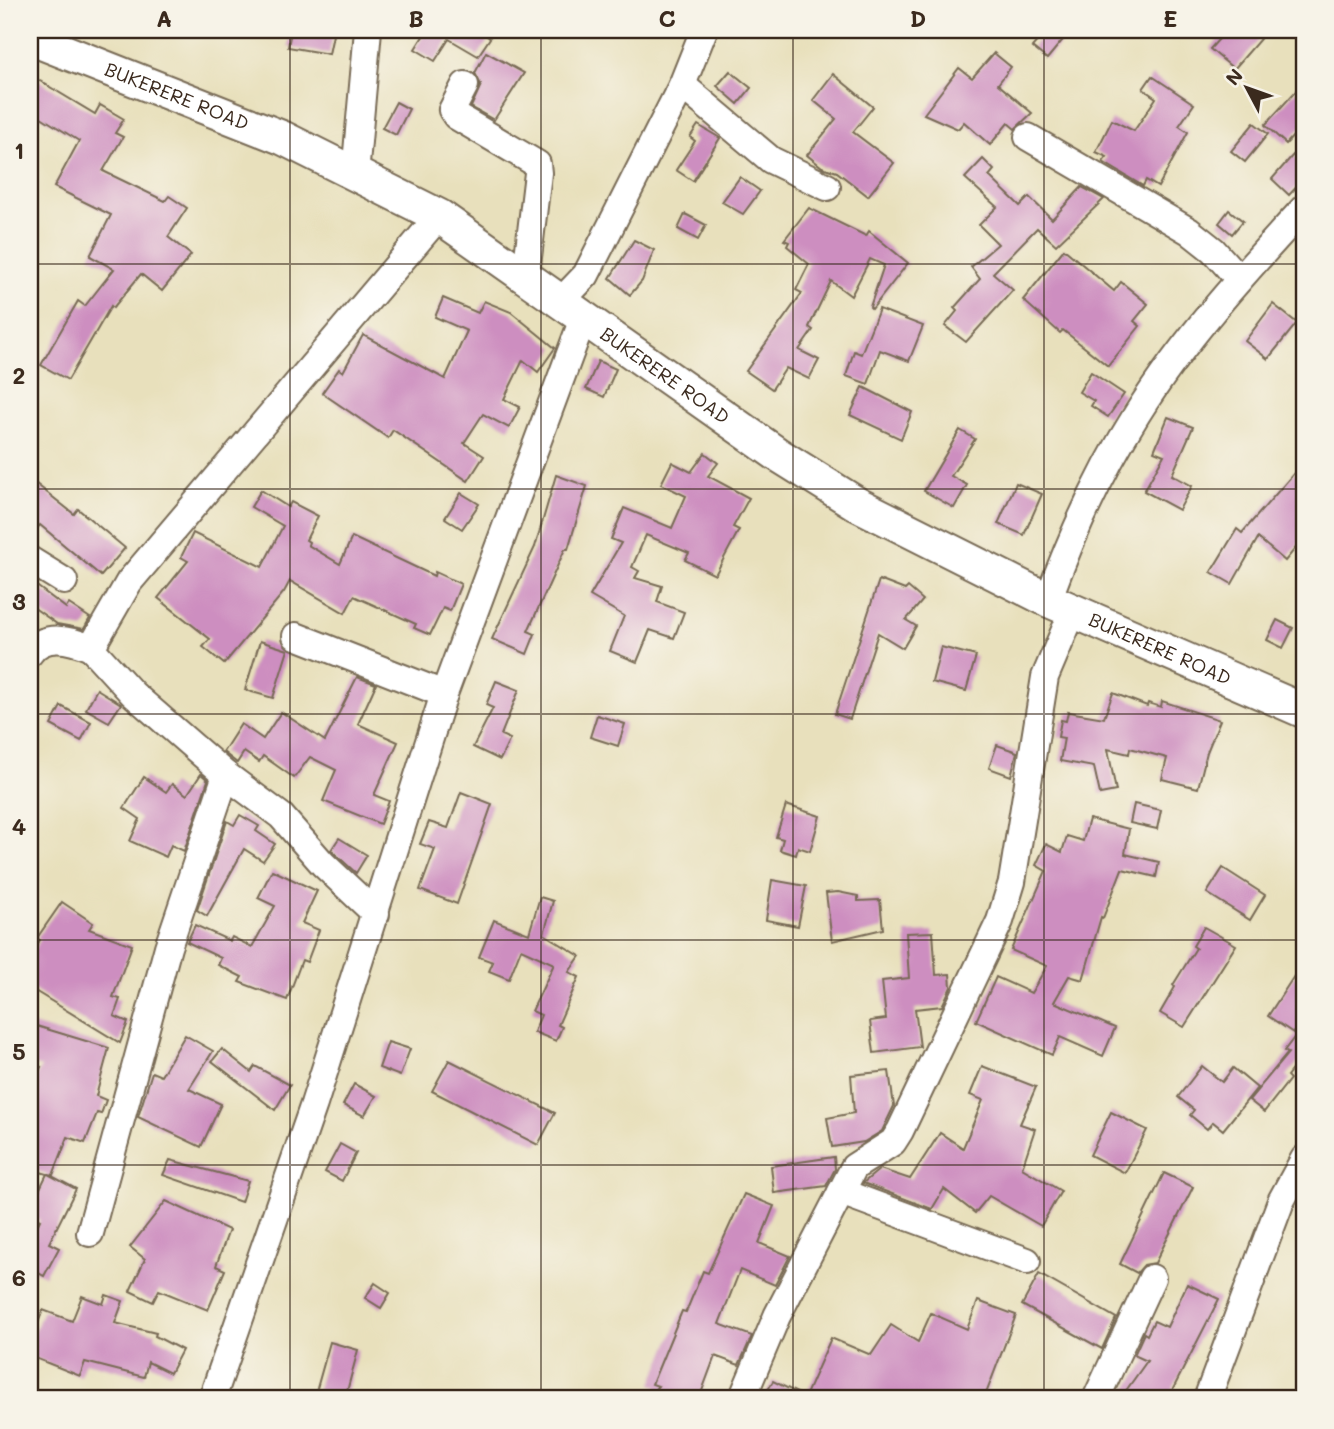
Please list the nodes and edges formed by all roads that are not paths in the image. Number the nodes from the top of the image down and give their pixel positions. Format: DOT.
graph roads {
  1 [pos="368,30"];
  2 [pos="704,30"];
  3 [pos="30,38"];
  4 [pos="466,85"];
  5 [pos="682,85"];
  6 [pos="1028,137"];
  7 [pos="355,175"];
  8 [pos="827,187"];
  9 [pos="1304,208"];
  10 [pos="439,216"];
  11 [pos="526,274"];
  12 [pos="1239,279"];
  13 [pos="573,308"];
  14 [pos="30,561"];
  15 [pos="64,581"];
  16 [pos="1060,606"];
  17 [pos="296,636"];
  18 [pos="91,648"];
  19 [pos="30,653"];
  20 [pos="444,694"];
  21 [pos="1304,711"];
  22 [pos="226,775"];
  23 [pos="376,914"];
  24 [pos="1304,1159"];
  25 [pos="841,1192"];
  26 [pos="90,1233"];
  27 [pos="1027,1261"];
  28 [pos="1152,1278"];
  29 [pos="212,1399"];
  30 [pos="742,1399"];
  31 [pos="1096,1399"];
  32 [pos="1207,1399"];
  1 -- 7 [label="street"];
  2 -- 5 [label="street"];
  3 -- 7 [label="main road, BUKERERE ROAD"];
  4 -- 11 [label="street"];
  5 -- 8 [label="street"];
  5 -- 13 [label="street"];
  6 -- 12 [label="street"];
  7 -- 10 [label="main road, BUKERERE ROAD"];
  9 -- 12 [label="street"];
  10 -- 11 [label="main road, BUKERERE ROAD"];
  10 -- 18 [label="street"];
  11 -- 13 [label="main road, BUKERERE ROAD"];
  12 -- 16 [label="street"];
  13 -- 16 [label="main road, BUKERERE ROAD"];
  13 -- 20 [label="street"];
  14 -- 15 [label="street"];
  16 -- 21 [label="main road, BUKERERE ROAD"];
  16 -- 25 [label="street"];
  17 -- 20 [label="street"];
  18 -- 19 [label="street"];
  18 -- 22 [label="street"];
  20 -- 23 [label="street"];
  22 -- 23 [label="street"];
  22 -- 26 [label="street"];
  23 -- 29 [label="street"];
  24 -- 32 [label="street"];
  25 -- 27 [label="street"];
  25 -- 30 [label="street"];
  28 -- 31 [label="street"];
}
